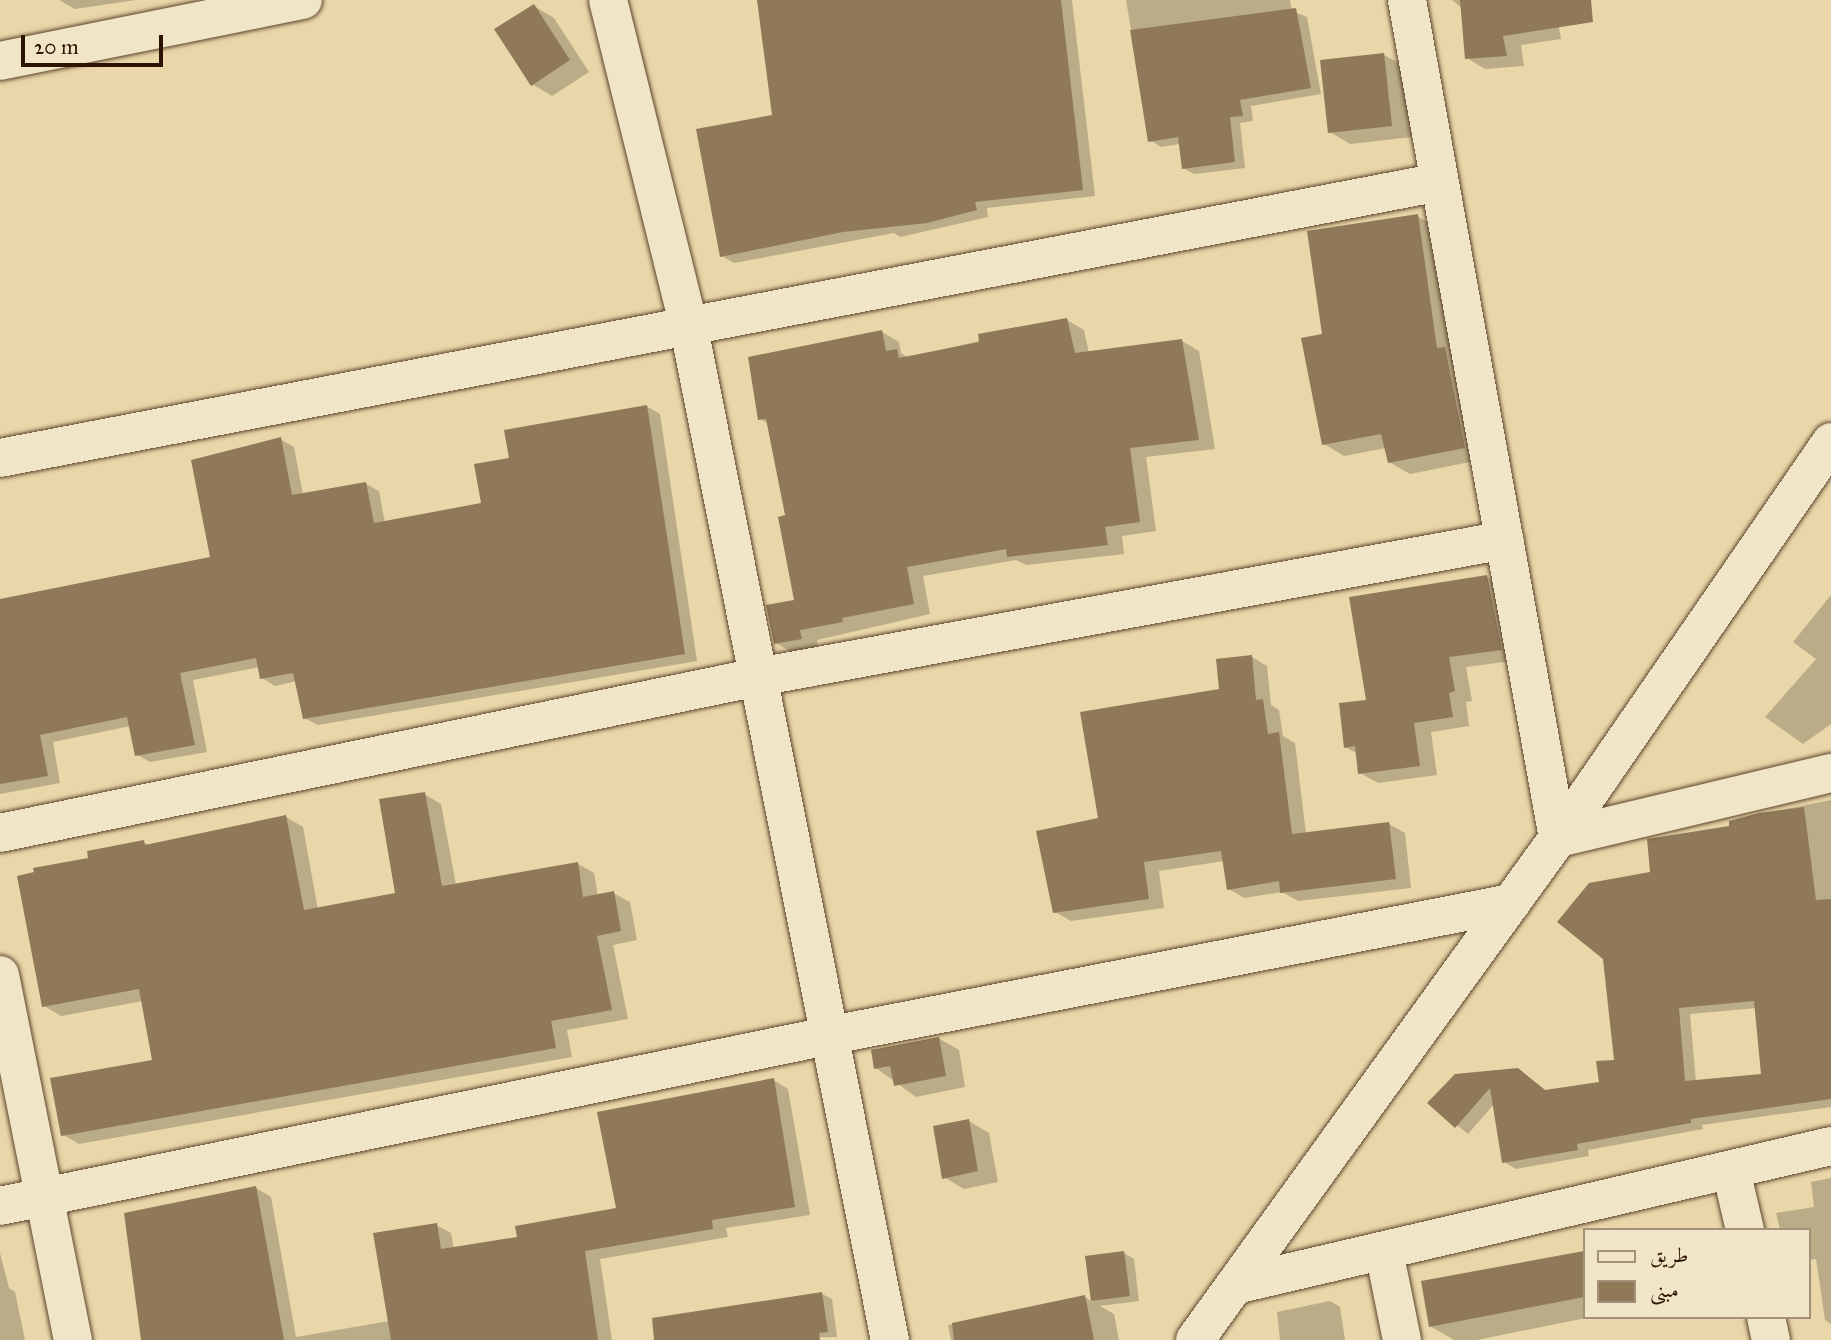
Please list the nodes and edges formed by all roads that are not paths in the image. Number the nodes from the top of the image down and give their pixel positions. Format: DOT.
graph roads {
  1 [pos="303,0"];
  2 [pos="608,0"];
  3 [pos="1407,0"];
  4 [pos="0,61"];
  5 [pos="1440,182"];
  6 [pos="689,328"];
  7 [pos="1831,442"];
  8 [pos="0,458"];
  9 [pos="1505,540"];
  10 [pos="758,677"];
  11 [pos="1831,773"];
  12 [pos="0,834"];
  13 [pos="1558,838"];
  14 [pos="1510,903"];
  15 [pos="0,975"];
  16 [pos="832,1035"];
  17 [pos="1831,1146"];
  18 [pos="1731,1170"];
  19 [pos="48,1196"];
  20 [pos="0,1206"];
  21 [pos="1745,1228"];
  22 [pos="1384,1251"];
  23 [pos="1235,1285"];
  24 [pos="1766,1319"];
  25 [pos="73,1340"];
  26 [pos="890,1340"];
  27 [pos="1195,1340"];
  28 [pos="1402,1340"];
  29 [pos="1771,1340"];
  1 -- 4 [label="street"];
  2 -- 6 [label="street"];
  3 -- 5 [label="street"];
  5 -- 6 [label="street"];
  5 -- 9 [label="street"];
  6 -- 8 [label="street"];
  6 -- 10 [label="street"];
  7 -- 13 [label="street"];
  9 -- 10 [label="street"];
  9 -- 13 [label="street"];
  10 -- 12 [label="street"];
  10 -- 16 [label="street"];
  11 -- 13 [label="street"];
  13 -- 14 [label="street"];
  14 -- 16 [label="street"];
  14 -- 23 [label="street"];
  15 -- 19 [label="street"];
  16 -- 19 [label="street"];
  16 -- 26 [label="street"];
  17 -- 18 [label="street"];
  18 -- 21 [label="street"];
  18 -- 22 [label="street"];
  19 -- 20 [label="street"];
  19 -- 25 [label="street"];
  22 -- 23 [label="street"];
  22 -- 28 [label="street"];
  23 -- 27 [label="street"];
  24 -- 29 [label="street"];
}
